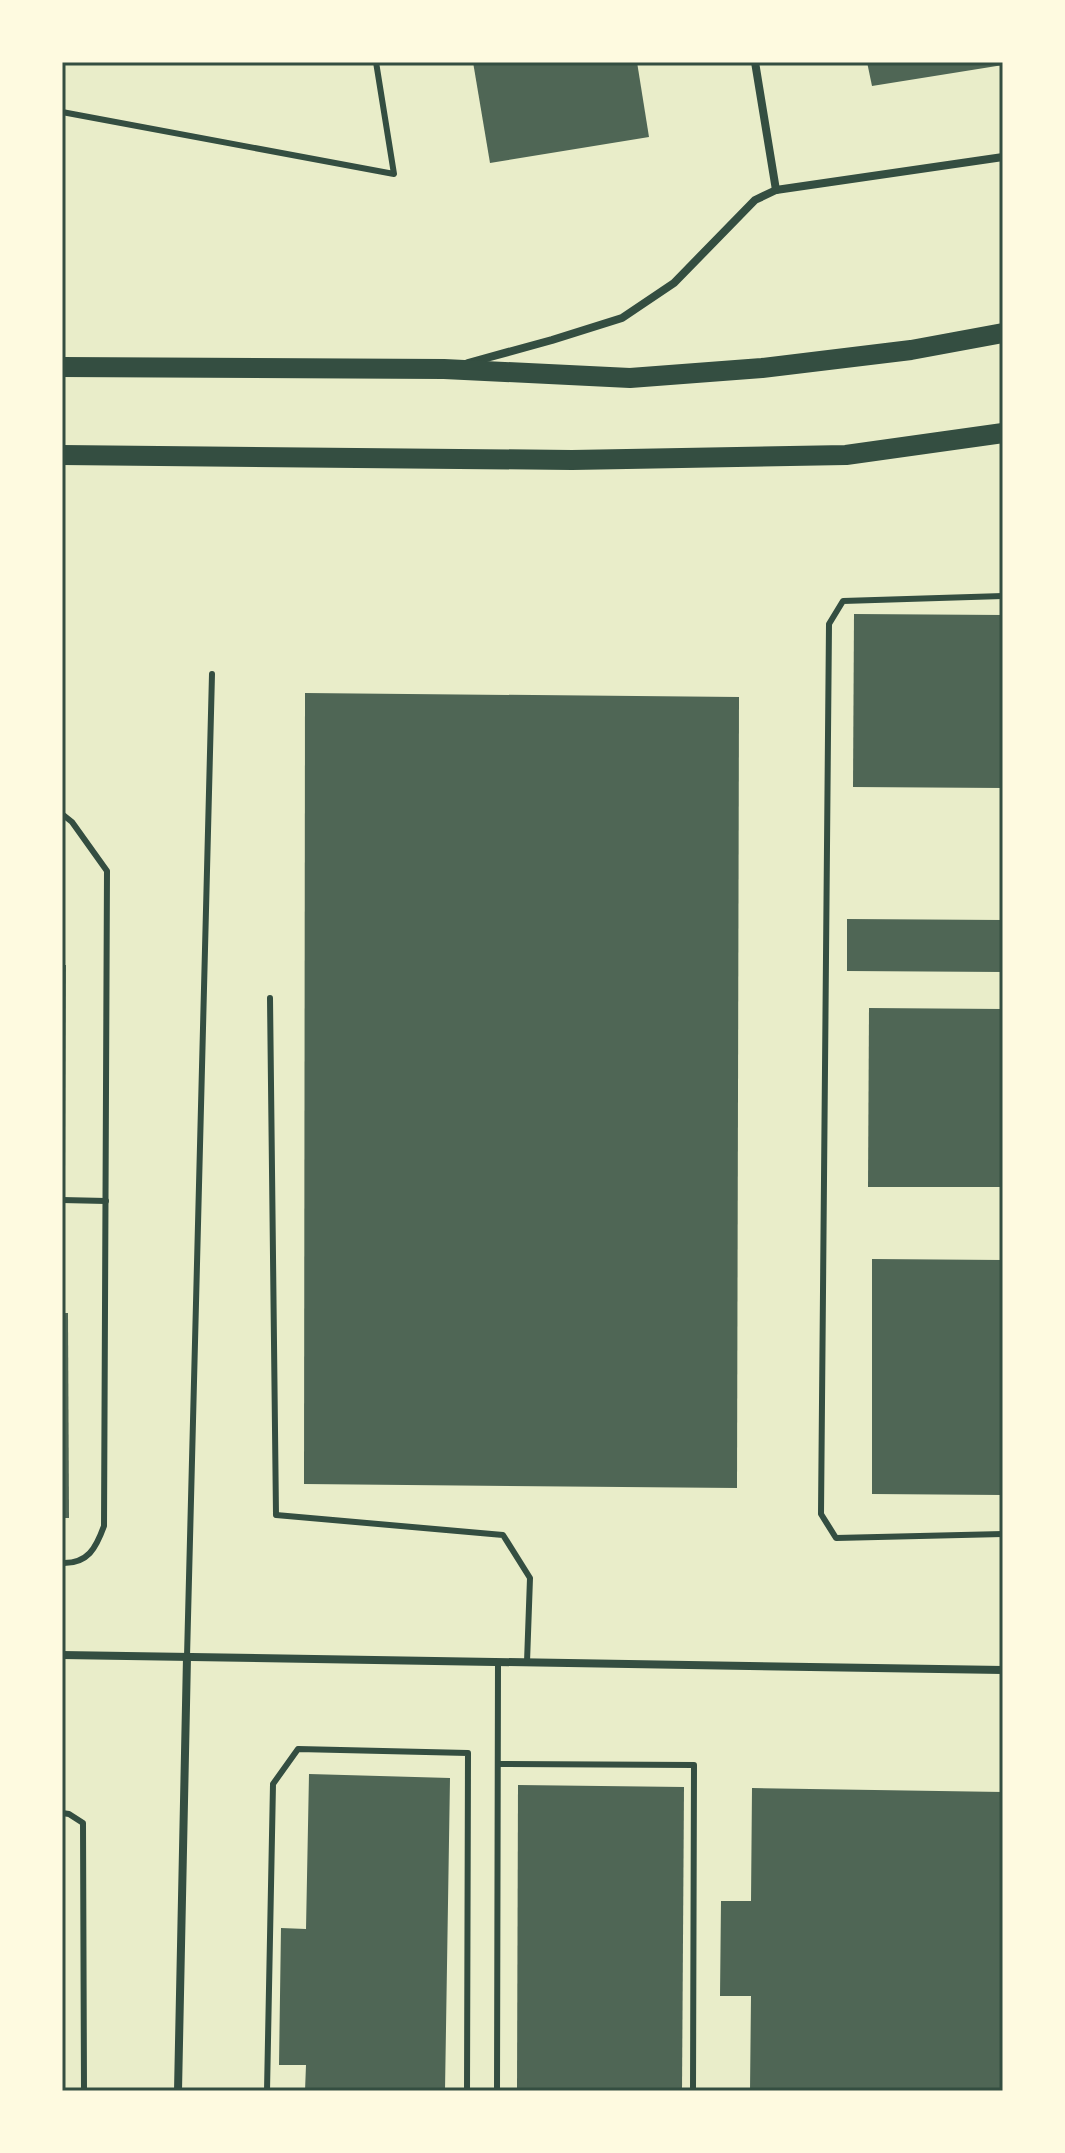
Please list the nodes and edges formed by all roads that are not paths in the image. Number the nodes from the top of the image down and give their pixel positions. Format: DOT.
graph roads {
  1 [pos="376,62"];
  2 [pos="755,62"];
  3 [pos="62,112"];
  4 [pos="1003,157"];
  5 [pos="776,190"];
  6 [pos="1003,333"];
  7 [pos="62,367"];
  8 [pos="444,369"];
  9 [pos="1003,433"];
  10 [pos="62,455"];
  11 [pos="1003,596"];
  12 [pos="212,674"];
  13 [pos="62,814"];
  14 [pos="270,998"];
  15 [pos="62,1200"];
  16 [pos="106,1201"];
  17 [pos="1003,1534"];
  18 [pos="62,1563"];
  19 [pos="62,1655"];
  20 [pos="187,1657"];
  21 [pos="498,1662"];
  22 [pos="527,1662"];
  23 [pos="1003,1670"];
  24 [pos="498,1764"];
  25 [pos="62,1813"];
  26 [pos="84,2091"];
  27 [pos="178,2091"];
  28 [pos="267,2091"];
  29 [pos="467,2091"];
  30 [pos="497,2091"];
  31 [pos="693,2091"];
  1 -- 3 [label="lane"];
  2 -- 5 [label="street"];
  4 -- 5 [label="street"];
  5 -- 8 [label="street"];
  6 -- 8 [label="main road"];
  7 -- 8 [label="main road"];
  9 -- 10 [label="main road"];
  11 -- 17 [label="lane"];
  12 -- 20 [label="lane"];
  13 -- 16 [label="lane"];
  14 -- 22 [label="lane"];
  15 -- 16 [label="lane"];
  16 -- 18 [label="lane"];
  19 -- 20 [label="street"];
  20 -- 21 [label="street"];
  20 -- 27 [label="street"];
  21 -- 22 [label="street"];
  21 -- 24 [label="lane"];
  22 -- 23 [label="street"];
  24 -- 30 [label="lane"];
  24 -- 31 [label="lane"];
  25 -- 26 [label="lane"];
  28 -- 29 [label="lane"];
}
